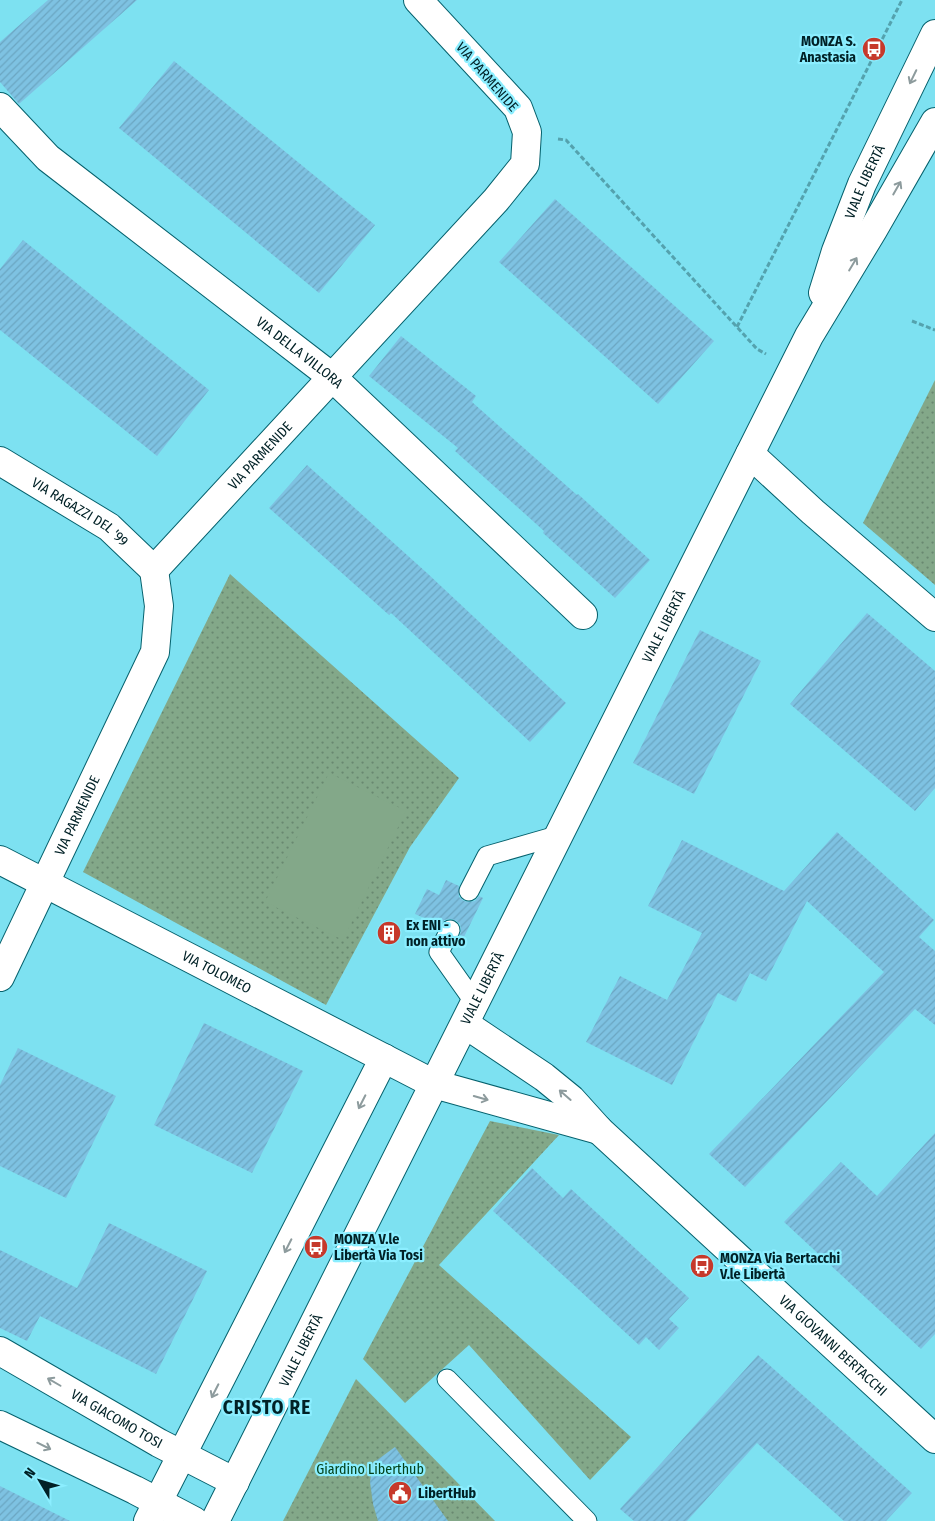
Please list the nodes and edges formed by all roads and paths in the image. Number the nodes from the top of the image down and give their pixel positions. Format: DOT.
graph roads {
  1 [pos="418,0"];
  2 [pos="902,0"];
  3 [pos="935,34"];
  4 [pos="0,107"];
  5 [pos="935,122"];
  6 [pos="527,132"];
  7 [pos="912,321"];
  8 [pos="737,327"];
  9 [pos="935,330"];
  10 [pos="809,336"];
  11 [pos="794,368"];
  12 [pos="332,377"];
  13 [pos="750,454"];
  14 [pos="0,461"];
  15 [pos="154,570"];
  16 [pos="583,615"];
  17 [pos="935,617"];
  18 [pos="560,835"];
  19 [pos="0,860"];
  20 [pos="46,884"];
  21 [pos="469,891"];
  22 [pos="450,930"];
  23 [pos="0,977"];
  24 [pos="470,1014"];
  25 [pos="384,1058"];
  26 [pos="434,1084"];
  27 [pos="599,1130"];
  28 [pos="0,1351"];
  29 [pos="447,1379"];
  30 [pos="0,1425"];
  31 [pos="935,1440"];
  32 [pos="182,1455"];
  33 [pos="235,1482"];
  34 [pos="153,1511"];
  35 [pos="194,1521"];
  36 [pos="215,1521"];
  37 [pos="587,1521"];
  1 -- 6 [label="street, VIA PARMENIDE"];
  2 -- 8 [label="path"];
  3 -- 10 [label="street, VIALE LIBERTÀ, one-way"];
  4 -- 12 [label="street, VIA DELLA VILLORA"];
  10 -- 5 [label="street, VIALE LIBERTÀ, one-way"];
  6 -- 8 [label="path"];
  6 -- 12 [label="street, VIA PARMENIDE"];
  7 -- 9 [label="path"];
  8 -- 11 [label="path"];
  10 -- 11 [label="street, VIALE LIBERTÀ"];
  11 -- 13 [label="street, VIALE LIBERTÀ"];
  12 -- 15 [label="street, VIA PARMENIDE"];
  12 -- 16 [label="street, VIA DELLA VILLORA"];
  13 -- 17 [label="street"];
  13 -- 18 [label="street, VIALE LIBERTÀ"];
  14 -- 15 [label="street, VIA RAGAZZI DEL '99"];
  15 -- 20 [label="street, VIA PARMENIDE"];
  18 -- 21 [label="lane"];
  18 -- 24 [label="street, VIALE LIBERTÀ"];
  19 -- 20 [label="street, VIA TOLOMEO"];
  20 -- 23 [label="street, VIA PARMENIDE"];
  20 -- 25 [label="street, VIA TOLOMEO"];
  22 -- 24 [label="lane"];
  24 -- 26 [label="street, VIALE LIBERTÀ"];
  27 -- 24 [label="street, VIA GIOVANNI BERTACCHI, one-way"];
  25 -- 26 [label="street, VIA TOLOMEO"];
  25 -- 32 [label="street, one-way"];
  26 -- 27 [label="street, VIA GIOVANNI BERTACCHI, one-way"];
  26 -- 33 [label="street, VIALE LIBERTÀ"];
  27 -- 31 [label="street, VIA GIOVANNI BERTACCHI"];
  32 -- 28 [label="street, VIA GIACOMO TOSI, one-way"];
  29 -- 37 [label="lane"];
  30 -- 34 [label="street, one-way"];
  32 -- 33 [label="street, VIA GIACOMO TOSI"];
  32 -- 34 [label="street"];
  33 -- 36 [label="street, VIALE LIBERTÀ"];
  34 -- 35 [label="street"];
}
